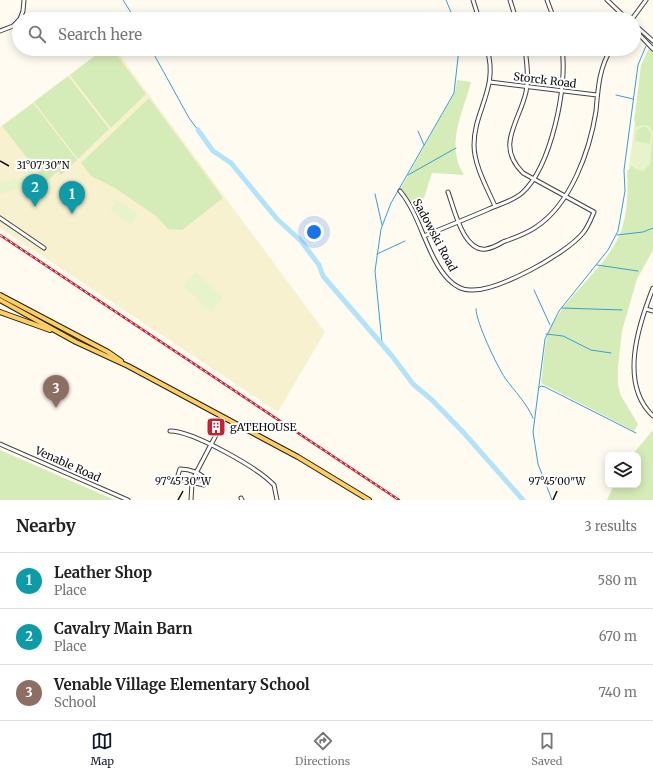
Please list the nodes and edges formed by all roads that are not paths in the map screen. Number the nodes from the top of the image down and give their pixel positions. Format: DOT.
graph roads {
  1 [pos="24,0"];
  2 [pos="474,0"];
  3 [pos="510,0"];
  4 [pos="547,0"];
  5 [pos="607,0"];
  6 [pos="646,0"];
  7 [pos="23,12"];
  8 [pos="477,12"];
  9 [pos="514,12"];
  10 [pos="551,12"];
  11 [pos="620,12"];
  12 [pos="637,12"];
  13 [pos="12,26"];
  14 [pos="641,30"];
  15 [pos="0,31"];
  16 [pos="641,36"];
  17 [pos="653,41"];
  18 [pos="653,49"];
  19 [pos="489,56"];
  20 [pos="525,56"];
  21 [pos="563,56"];
  22 [pos="607,56"];
  23 [pos="490,82"];
  24 [pos="527,86"];
  25 [pos="562,91"];
  26 [pos="597,95"];
  27 [pos="533,179"];
  28 [pos="400,191"];
  29 [pos="448,192"];
  30 [pos="565,196"];
  31 [pos="495,206"];
  32 [pos="0,218"];
  33 [pos="459,222"];
  34 [pos="424,236"];
  35 [pos="44,248"];
  36 [pos="653,288"];
  37 [pos="0,295"];
  38 [pos="0,300"];
  39 [pos="646,310"];
  40 [pos="653,311"];
  41 [pos="0,312"];
  42 [pos="76,342"];
  43 [pos="128,366"];
  44 [pos="653,416"];
  45 [pos="225,418"];
  46 [pos="170,431"];
  47 [pos="0,444"];
  48 [pos="210,445"];
  49 [pos="196,473"];
  50 [pos="192,482"];
  51 [pos="128,500"];
  52 [pos="191,500"];
  53 [pos="277,500"];
  54 [pos="369,500"];
  1 -- 7 [label="street"];
  2 -- 8 [label="street"];
  3 -- 9 [label="street"];
  4 -- 10 [label="street"];
  5 -- 11 [label="street"];
  6 -- 12 [label="street"];
  13 -- 15 [label="street"];
  14 -- 17 [label="street"];
  16 -- 18 [label="street"];
  19 -- 23 [label="street"];
  20 -- 24 [label="street"];
  21 -- 25 [label="street"];
  22 -- 26 [label="street"];
  23 -- 24 [label="street, Storck Road"];
  23 -- 31 [label="street"];
  24 -- 25 [label="street, Storck Road"];
  24 -- 27 [label="street"];
  25 -- 26 [label="street, Storck Road"];
  25 -- 27 [label="street"];
  26 -- 30 [label="street"];
  27 -- 30 [label="street"];
  27 -- 31 [label="street"];
  28 -- 34 [label="street, Sadowski Road"];
  29 -- 33 [label="street"];
  30 -- 33 [label="street"];
  30 -- 34 [label="street, Sadowski Road"];
  31 -- 33 [label="street"];
  32 -- 35 [label="street"];
  33 -- 34 [label="street"];
  36 -- 39 [label="street"];
  37 -- 43 [label="main road"];
  38 -- 42 [label="main road"];
  39 -- 40 [label="street"];
  39 -- 44 [label="street"];
  41 -- 42 [label="main road"];
  42 -- 43 [label="main road"];
  43 -- 45 [label="main road"];
  45 -- 48 [label="street"];
  45 -- 54 [label="main road"];
  46 -- 48 [label="street"];
  47 -- 51 [label="street, Venable Road"];
  48 -- 49 [label="street"];
  48 -- 53 [label="street"];
  49 -- 50 [label="street"];
  49 -- 50 [label="street"];
  49 -- 50 [label="street"];
  50 -- 52 [label="street"];
}
